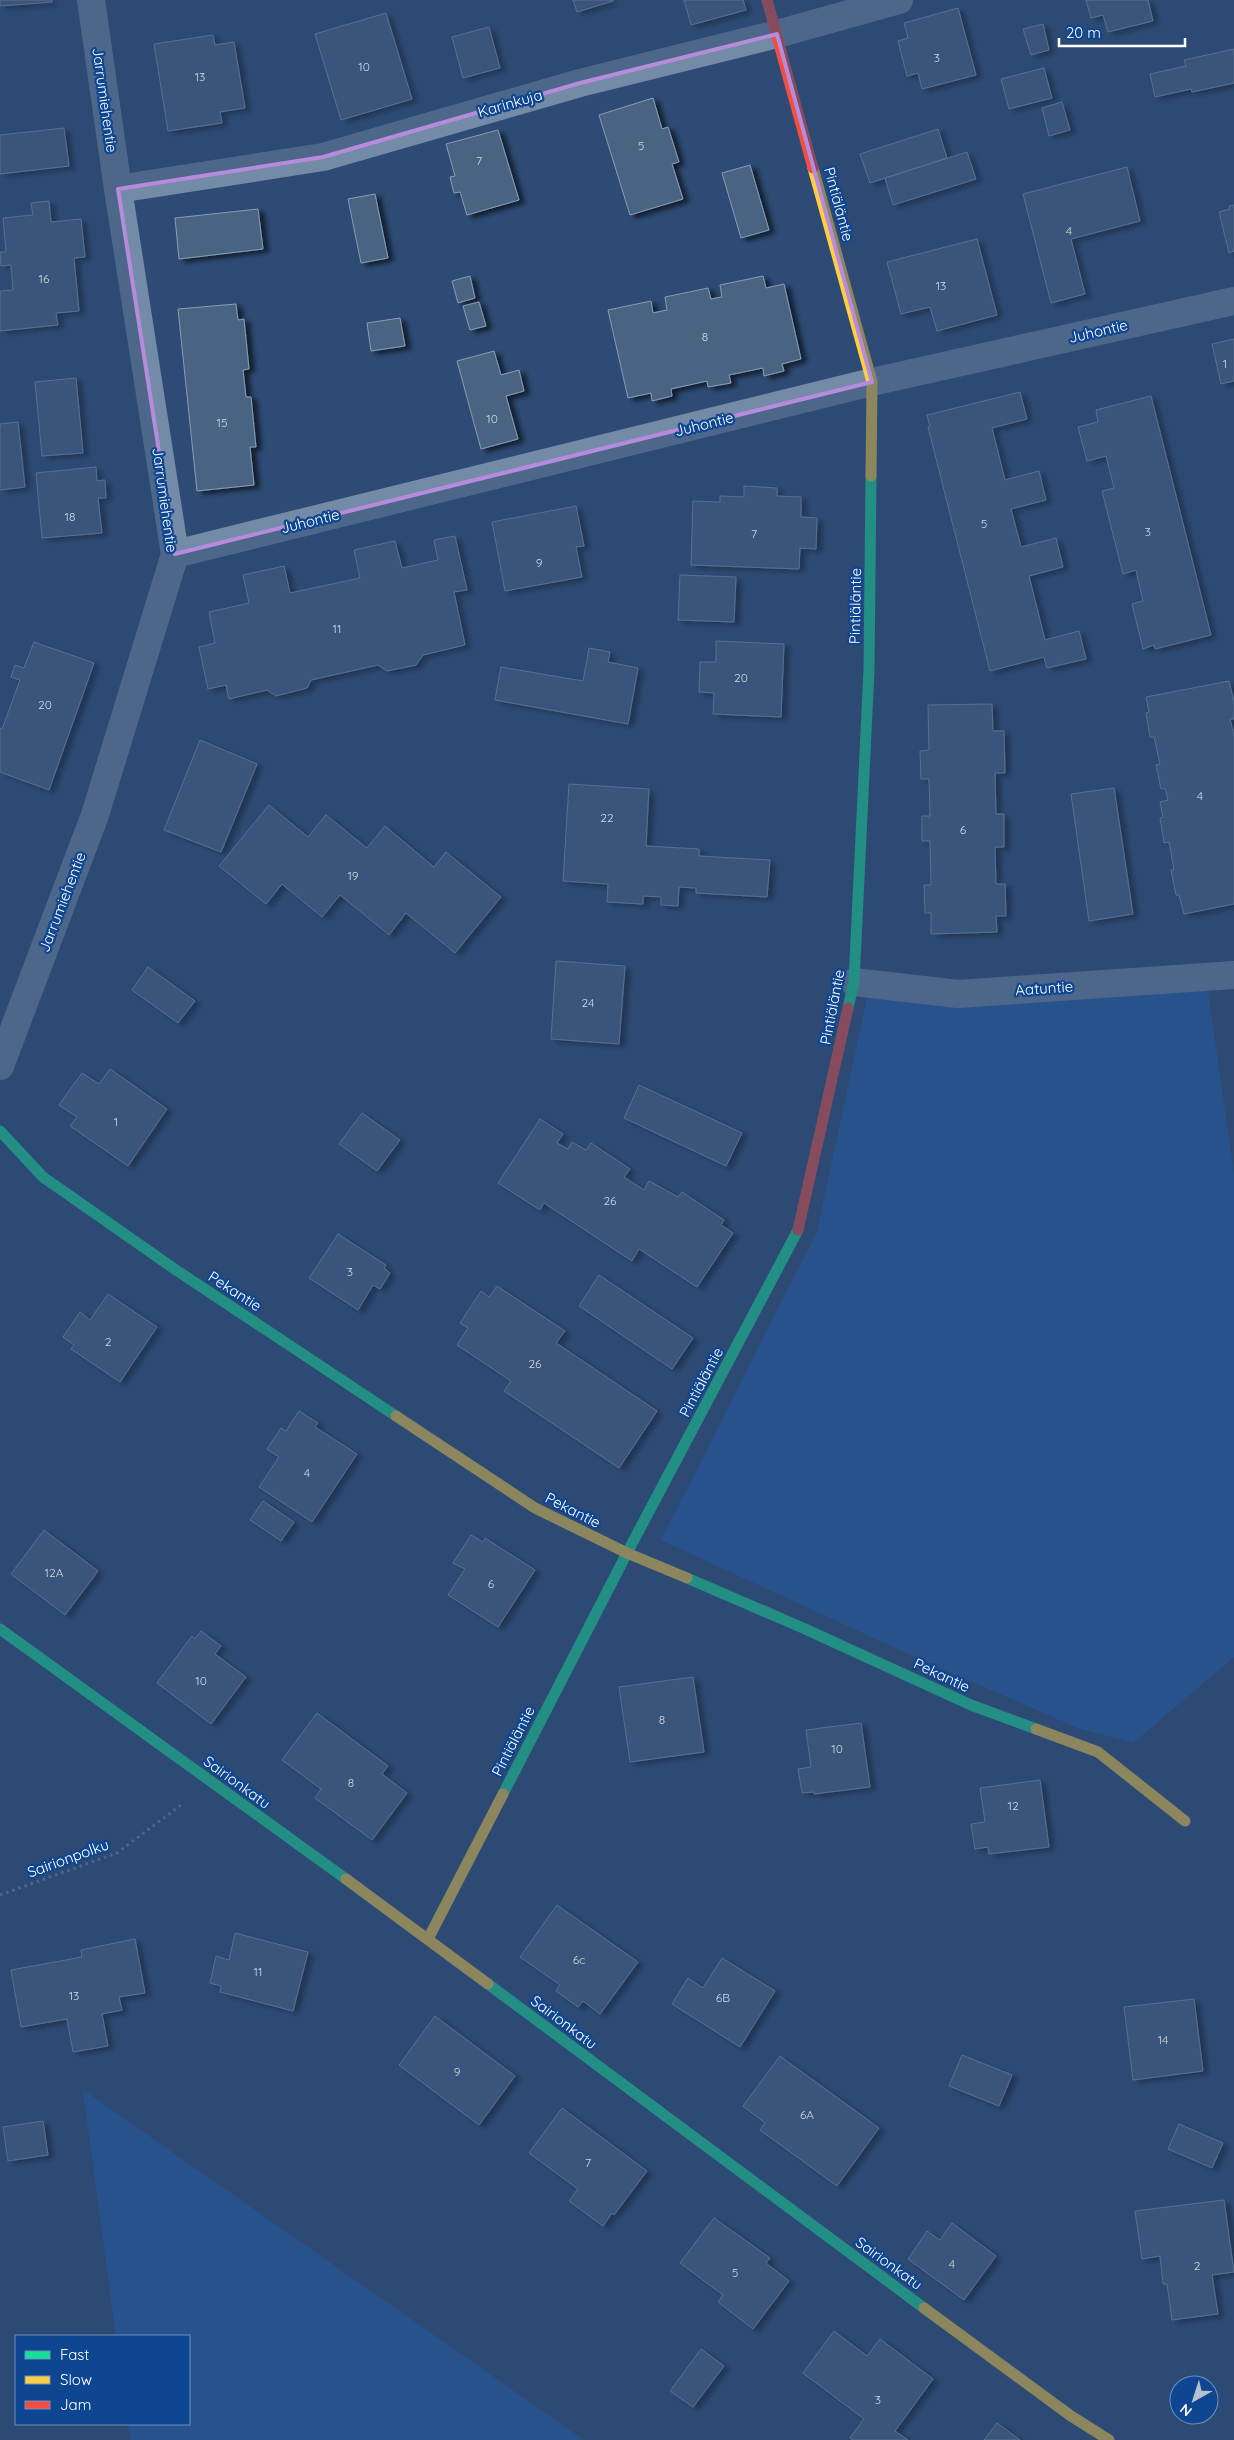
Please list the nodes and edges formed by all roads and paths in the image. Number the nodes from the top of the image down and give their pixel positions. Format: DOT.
graph roads {
  1 [pos="91,0"];
  2 [pos="768,0"];
  3 [pos="899,0"];
  4 [pos="777,34"];
  5 [pos="118,189"];
  6 [pos="1234,301"];
  7 [pos="872,382"];
  8 [pos="175,554"];
  9 [pos="1234,975"];
  10 [pos="854,982"];
  11 [pos="0,1066"];
  12 [pos="0,1131"];
  13 [pos="627,1553"];
  14 [pos="0,1629"];
  15 [pos="212,1782"];
  16 [pos="1185,1821"];
  17 [pos="0,1895"];
  18 [pos="428,1939"];
  19 [pos="1109,2440"];
  1 -- 5 [label="street, Jarrumiehentie"];
  2 -- 4 [label="street, Pintiäläntie"];
  3 -- 4 [label="street, Karinkuja"];
  4 -- 5 [label="street, Karinkuja"];
  4 -- 7 [label="street, Pintiäläntie"];
  5 -- 8 [label="street, Jarrumiehentie"];
  6 -- 7 [label="street, Juhontie"];
  7 -- 8 [label="street, Juhontie"];
  7 -- 10 [label="street, Pintiäläntie"];
  8 -- 11 [label="street, Jarrumiehentie"];
  9 -- 10 [label="street, Aatuntie"];
  10 -- 13 [label="street, Pintiäläntie"];
  12 -- 13 [label="street, Pekantie"];
  13 -- 16 [label="street, Pekantie"];
  13 -- 18 [label="street, Pintiäläntie"];
  14 -- 15 [label="street, Sairionkatu"];
  15 -- 17 [label="path, Sairionpolku"];
  15 -- 18 [label="street, Sairionkatu"];
  18 -- 19 [label="street, Sairionkatu"];
}
